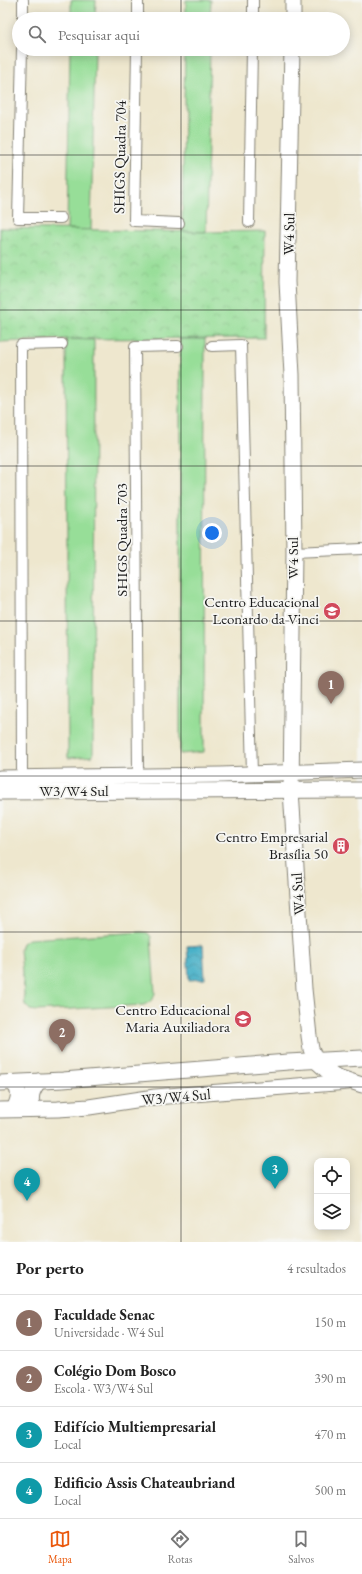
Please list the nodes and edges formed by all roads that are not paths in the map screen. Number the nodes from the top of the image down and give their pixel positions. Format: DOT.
graph roads {
  1 [pos="23,0"];
  2 [pos="138,0"];
  3 [pos="253,0"];
  4 [pos="293,0"];
  5 [pos="23,12"];
  6 [pos="138,12"];
  7 [pos="253,12"];
  8 [pos="293,12"];
  9 [pos="22,56"];
  10 [pos="137,56"];
  11 [pos="252,56"];
  12 [pos="292,56"];
  13 [pos="61,218"];
  14 [pos="249,222"];
  15 [pos="179,223"];
  16 [pos="62,344"];
  17 [pos="178,346"];
  18 [pos="212,346"];
  19 [pos="362,549"];
  20 [pos="294,552"];
  21 [pos="362,770"];
  22 [pos="291,772"];
  23 [pos="252,774"];
  24 [pos="138,776"];
  25 [pos="0,778"];
  26 [pos="22,778"];
  27 [pos="81,784"];
  28 [pos="362,790"];
  29 [pos="291,791"];
  30 [pos="0,792"];
  31 [pos="362,1058"];
  32 [pos="316,1061"];
  33 [pos="288,1062"];
  34 [pos="152,1073"];
  35 [pos="134,1074"];
  36 [pos="39,1082"];
  37 [pos="7,1083"];
  38 [pos="359,1083"];
  39 [pos="292,1086"];
  40 [pos="155,1097"];
  41 [pos="135,1100"];
  42 [pos="33,1108"];
  43 [pos="7,1109"];
  1 -- 5 [label="street"];
  2 -- 6 [label="street"];
  3 -- 7 [label="street"];
  4 -- 8 [label="main road"];
  9 -- 13 [label="street"];
  10 -- 15 [label="street, SHIGS Quadra 704"];
  11 -- 14 [label="street"];
  12 -- 20 [label="main road, W4 Sul"];
  16 -- 26 [label="street"];
  17 -- 24 [label="street, SHIGS Quadra 703"];
  18 -- 23 [label="street"];
  19 -- 20 [label="street"];
  20 -- 22 [label="main road, W4 Sul"];
  21 -- 22 [label="main road, W3/W4 Sul"];
  22 -- 23 [label="main road, W3/W4 Sul"];
  22 -- 29 [label="main road, W4 Sul"];
  23 -- 24 [label="main road, W3/W4 Sul"];
  24 -- 27 [label="main road, W3/W4 Sul"];
  25 -- 26 [label="main road, W3/W4 Sul"];
  26 -- 27 [label="main road, W3/W4 Sul"];
  27 -- 29 [label="main road, W3/W4 Sul"];
  27 -- 30 [label="main road, W3/W4 Sul"];
  28 -- 29 [label="main road, W3/W4 Sul"];
  29 -- 32 [label="main road, W4 Sul"];
  31 -- 32 [label="main road, W3/W4 Sul"];
  32 -- 33 [label="main road, W3/W4 Sul"];
  32 -- 38 [label="main road"];
  33 -- 34 [label="main road, W3/W4 Sul"];
  33 -- 39 [label="main road"];
  34 -- 35 [label="main road, W3/W4 Sul"];
  34 -- 40 [label="main road"];
  35 -- 36 [label="main road, W3/W4 Sul"];
  35 -- 41 [label="main road"];
  36 -- 37 [label="main road, W3/W4 Sul"];
  36 -- 42 [label="main road"];
  37 -- 43 [label="main road"];
  38 -- 39 [label="main road, W3/W4 Sul"];
  39 -- 40 [label="main road, W3/W4 Sul"];
  40 -- 41 [label="main road, W3/W4 Sul"];
  41 -- 42 [label="main road, W3/W4 Sul"];
  42 -- 43 [label="main road, W3/W4 Sul"];
}
